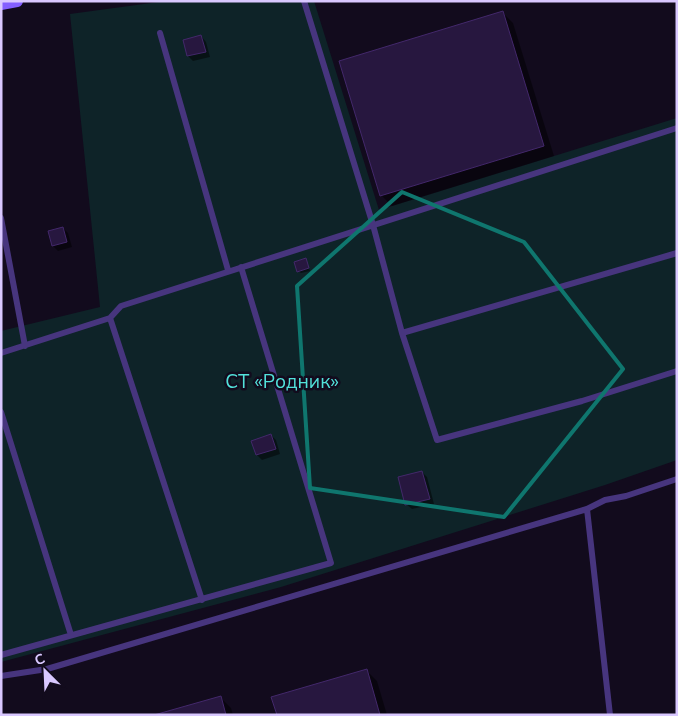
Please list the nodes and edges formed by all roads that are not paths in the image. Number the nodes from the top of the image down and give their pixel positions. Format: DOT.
graph roads {
  1 [pos="17,1"];
  2 [pos="304,1"];
  3 [pos="1,4"];
  4 [pos="160,33"];
  5 [pos="677,128"];
  6 [pos="1,218"];
  7 [pos="372,224"];
  8 [pos="677,254"];
  9 [pos="241,267"];
  10 [pos="228,270"];
  11 [pos="110,318"];
  12 [pos="402,333"];
  13 [pos="25,346"];
  14 [pos="1,353"];
  15 [pos="677,371"];
  16 [pos="1,412"];
  17 [pos="677,479"];
  18 [pos="587,509"];
  19 [pos="202,600"];
  20 [pos="71,635"];
  21 [pos="1,655"];
  22 [pos="1,676"];
  23 [pos="610,715"];
  1 -- 3 [label="main road"];
  2 -- 7 [label="lane"];
  4 -- 10 [label="lane"];
  5 -- 7 [label="lane"];
  6 -- 13 [label="lane"];
  7 -- 9 [label="lane"];
  7 -- 12 [label="lane"];
  8 -- 12 [label="lane"];
  9 -- 10 [label="lane"];
  9 -- 19 [label="lane"];
  10 -- 11 [label="lane"];
  11 -- 13 [label="lane"];
  11 -- 19 [label="lane"];
  12 -- 15 [label="lane"];
  13 -- 14 [label="lane"];
  16 -- 20 [label="lane"];
  17 -- 18 [label="lane"];
  18 -- 22 [label="lane"];
  18 -- 23 [label="lane"];
  19 -- 20 [label="lane"];
  20 -- 21 [label="lane"];
}
